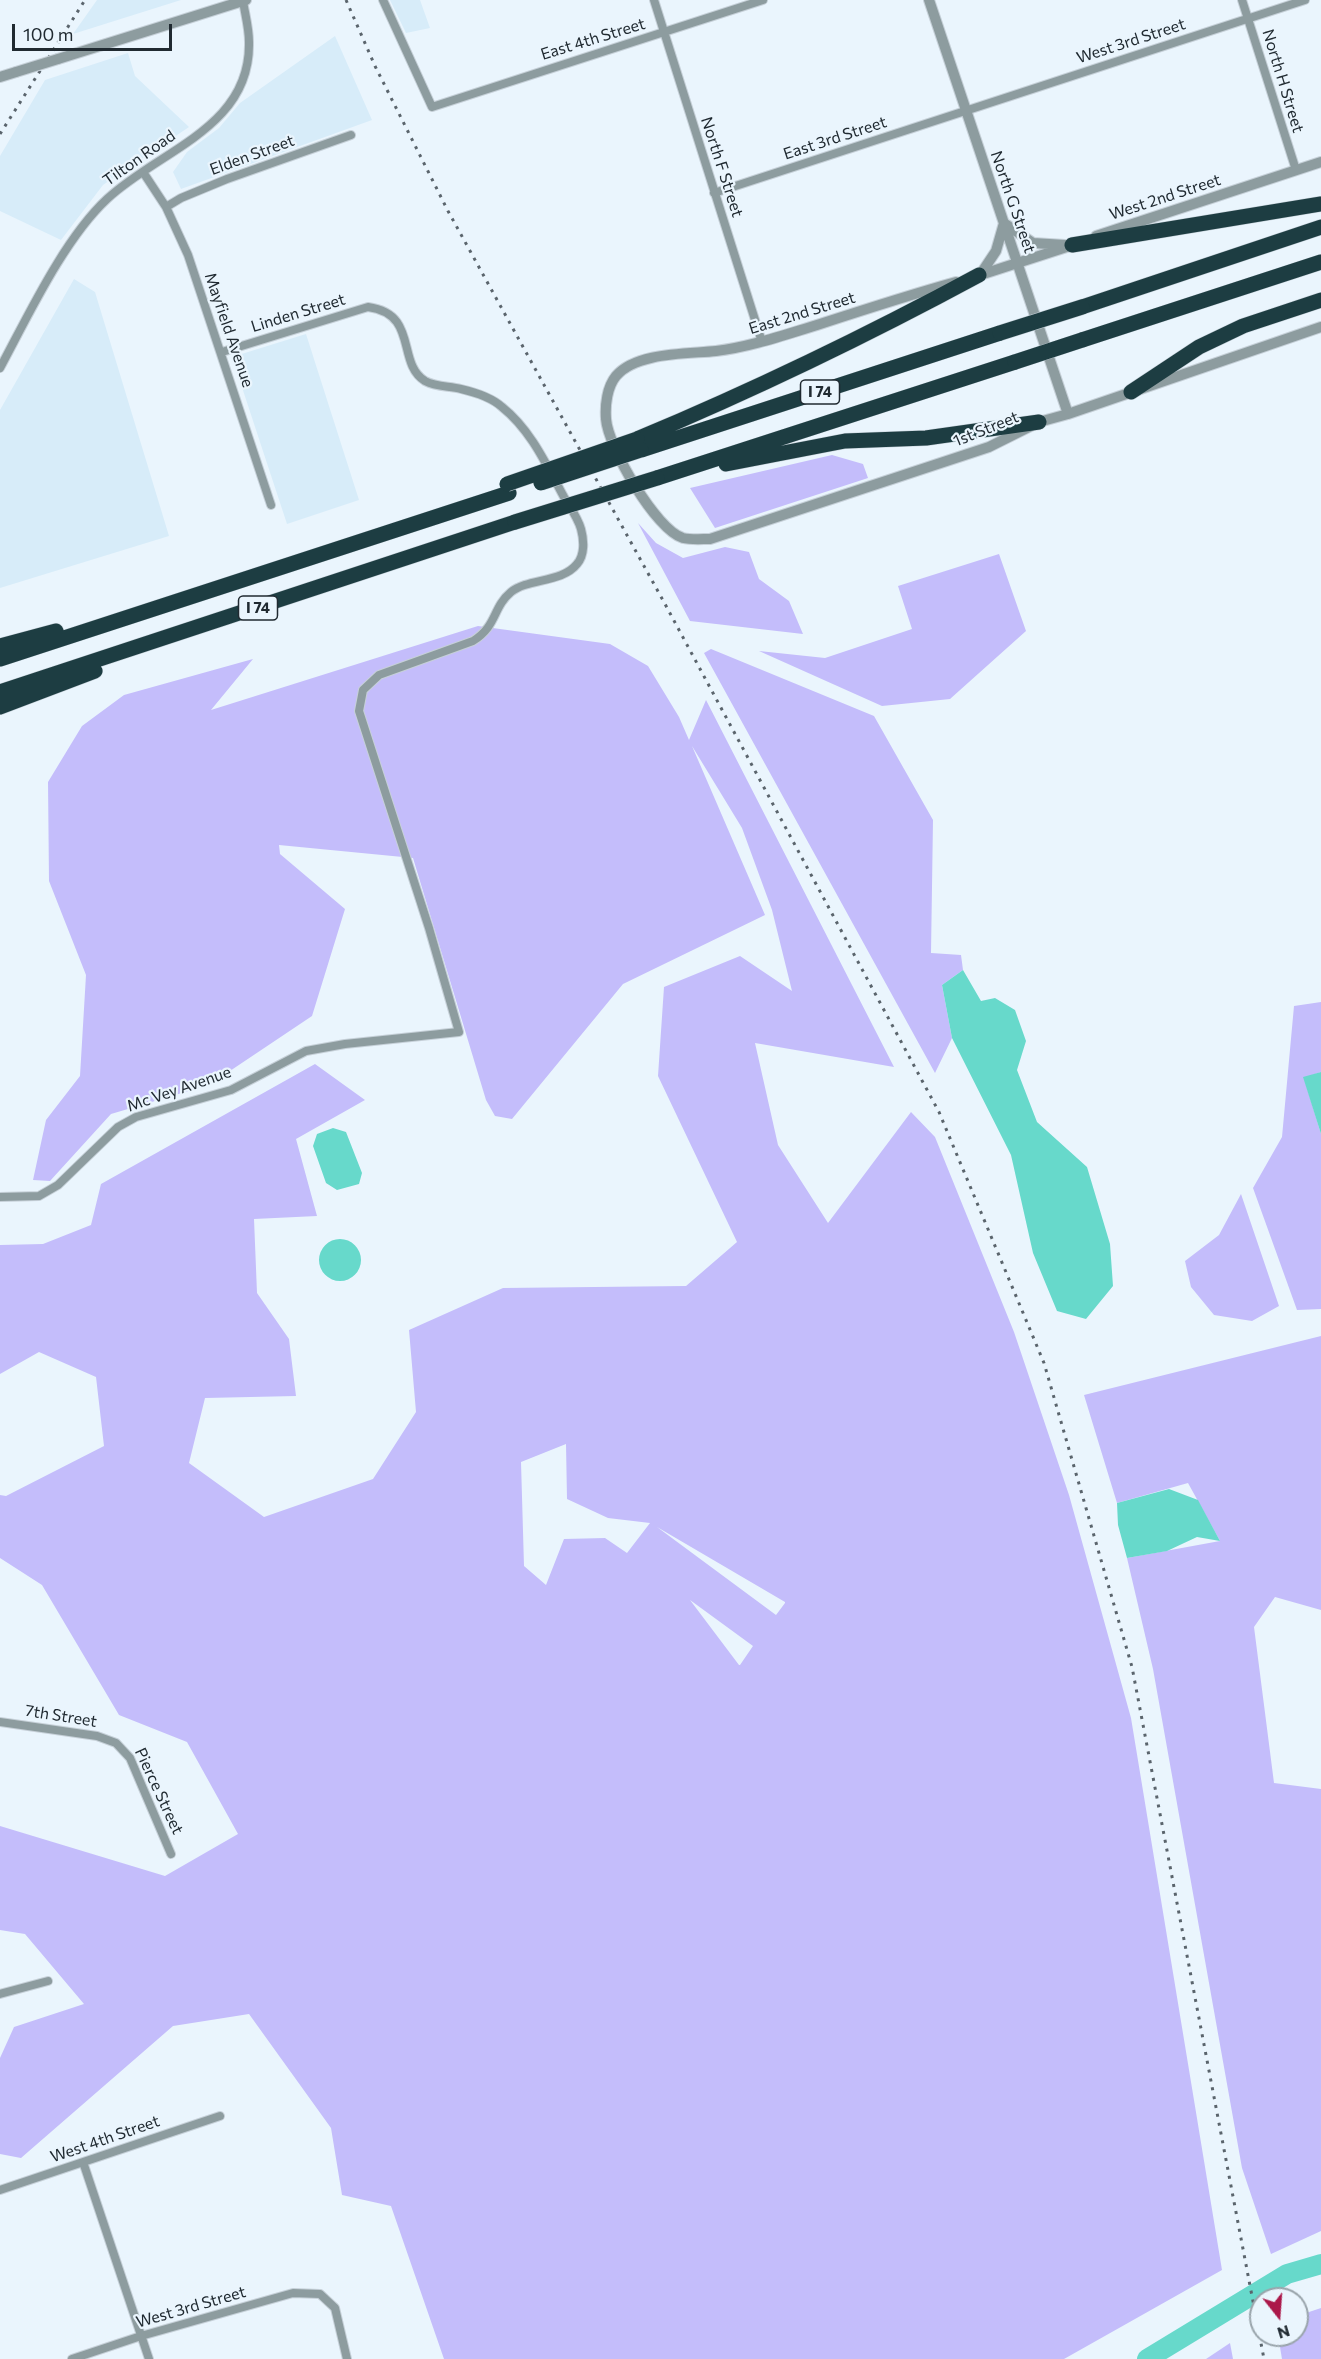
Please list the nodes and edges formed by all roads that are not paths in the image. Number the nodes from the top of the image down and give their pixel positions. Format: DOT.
graph roads {
  1 [pos="383,0"];
  2 [pos="654,0"];
  3 [pos="763,0"];
  4 [pos="929,0"];
  5 [pos="1242,0"];
  6 [pos="1305,0"];
  7 [pos="245,1"];
  8 [pos="1248,19"];
  9 [pos="664,33"];
  10 [pos="0,77"];
  11 [pos="966,111"];
  12 [pos="351,135"];
  13 [pos="1321,162"];
  14 [pos="1296,170"];
  15 [pos="143,172"];
  16 [pos="714,193"];
  17 [pos="1321,204"];
  18 [pos="166,207"];
  19 [pos="1004,223"];
  20 [pos="1321,227"];
  21 [pos="1072,246"];
  22 [pos="1321,262"];
  23 [pos="1018,263"];
  24 [pos="979,275"];
  25 [pos="1321,300"];
  26 [pos="1321,327"];
  27 [pos="762,342"];
  28 [pos="222,352"];
  29 [pos="0,368"];
  30 [pos="1131,392"];
  31 [pos="1068,414"];
  32 [pos="1039,422"];
  33 [pos="639,444"];
  34 [pos="678,472"];
  35 [pos="271,504"];
  36 [pos="662,525"];
  37 [pos="300,594"];
  38 [pos="147,611"];
  39 [pos="0,646"];
  40 [pos="0,659"];
  41 [pos="0,692"];
  42 [pos="0,707"];
  43 [pos="459,1032"];
  44 [pos="0,1197"];
  45 [pos="0,1722"];
  46 [pos="116,1743"];
  47 [pos="171,1854"];
  48 [pos="48,1981"];
  49 [pos="0,1994"];
  50 [pos="220,2116"];
  51 [pos="83,2162"];
  52 [pos="0,2190"];
  53 [pos="141,2336"];
  54 [pos="72,2359"];
  55 [pos="149,2359"];
  56 [pos="347,2359"];
  1 -- 9 [label="street, East 4th Street"];
  2 -- 9 [label="street, North F Street"];
  3 -- 9 [label="street, East 4th Street"];
  4 -- 11 [label="street, North G Street"];
  5 -- 8 [label="street, North H Street"];
  6 -- 8 [label="street, West 3rd Street"];
  7 -- 10 [label="street, bridge"];
  7 -- 15 [label="street, Tilton Road"];
  8 -- 11 [label="street, West 3rd Street"];
  8 -- 14 [label="street, North H Street"];
  9 -- 16 [label="street, North F Street"];
  11 -- 16 [label="street, East 3rd Street"];
  11 -- 19 [label="street, North G Street"];
  12 -- 18 [label="street, Elden Street"];
  13 -- 14 [label="street, West 2nd Street"];
  14 -- 21 [label="street, West 2nd Street"];
  15 -- 18 [label="street, Mayfield Avenue"];
  15 -- 29 [label="street, Tilton Road"];
  16 -- 27 [label="street, North F Street"];
  17 -- 21 [label="highway"];
  18 -- 28 [label="street, Mayfield Avenue"];
  19 -- 21 [label="street"];
  19 -- 23 [label="street, North G Street"];
  19 -- 24 [label="street"];
  20 -- 33 [label="highway, I 74, bridge"];
  21 -- 23 [label="street, West 2nd Street"];
  22 -- 34 [label="highway, I 74, bridge"];
  23 -- 24 [label="street, East 2nd Street"];
  23 -- 31 [label="street, North G Street"];
  24 -- 27 [label="street, East 2nd Street"];
  24 -- 33 [label="highway"];
  25 -- 30 [label="highway"];
  26 -- 30 [label="street, 1st Street"];
  27 -- 36 [label="street, East 2nd Street"];
  28 -- 35 [label="street, Mayfield Avenue"];
  28 -- 43 [label="street, Linden Street"];
  30 -- 31 [label="street, 1st Street"];
  31 -- 32 [label="street, 1st Street"];
  32 -- 34 [label="highway"];
  32 -- 36 [label="street, 1st Street"];
  33 -- 38 [label="highway, I 74, bridge"];
  34 -- 37 [label="highway, I 74, bridge"];
  37 -- 41 [label="highway, I 74"];
  37 -- 42 [label="highway"];
  38 -- 39 [label="highway"];
  38 -- 40 [label="highway, I 74"];
  43 -- 44 [label="street, Mc Vey Avenue"];
  45 -- 46 [label="street, 7th Street"];
  46 -- 47 [label="street, Pierce Street"];
  48 -- 49 [label="street"];
  50 -- 51 [label="street, West 4th Street"];
  51 -- 52 [label="street, West 4th Street"];
  51 -- 53 [label="street"];
  53 -- 54 [label="street, West 3rd Street"];
  53 -- 55 [label="street"];
  53 -- 56 [label="street, West 3rd Street"];
}
